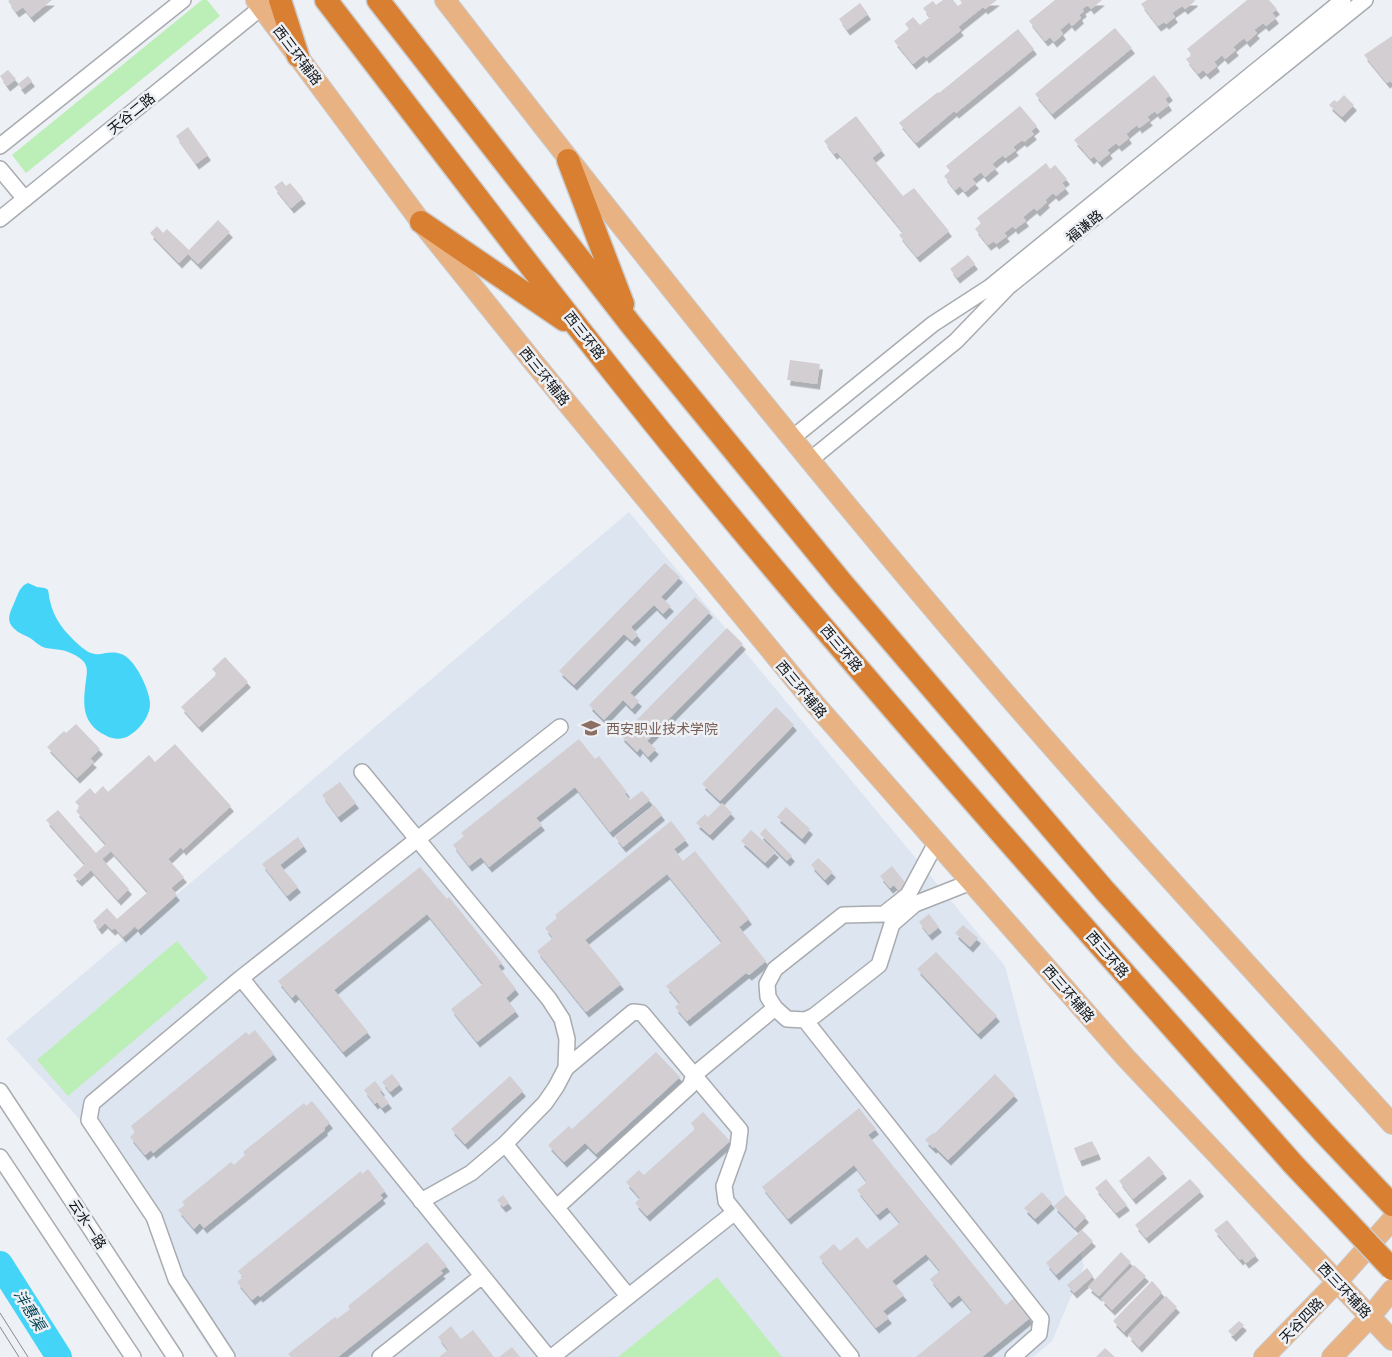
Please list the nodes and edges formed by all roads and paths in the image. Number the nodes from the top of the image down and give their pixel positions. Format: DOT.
graph roads {
  1 [pos="183,0"];
  2 [pos="326,0"];
  3 [pos="378,0"];
  4 [pos="445,0"];
  5 [pos="1343,0"];
  6 [pos="1365,0"];
  7 [pos="266,2"];
  8 [pos="298,56"];
  9 [pos="0,146"];
  10 [pos="568,160"];
  11 [pos="0,169"];
  12 [pos="25,199"];
  13 [pos="0,219"];
  14 [pos="421,222"];
  15 [pos="632,326"];
  16 [pos="582,332"];
  17 [pos="791,439"];
  18 [pos="810,460"];
  19 [pos="560,727"];
  20 [pos="362,772"];
  21 [pos="418,839"];
  22 [pos="936,843"];
  23 [pos="971,882"];
  24 [pos="241,978"];
  25 [pos="775,1008"];
  26 [pos="805,1020"];
  27 [pos="566,1068"];
  28 [pos="694,1074"];
  29 [pos="0,1091"];
  30 [pos="1392,1124"];
  31 [pos="505,1144"];
  32 [pos="0,1157"];
  33 [pos="421,1200"];
  34 [pos="1392,1205"];
  35 [pos="557,1207"];
  36 [pos="734,1212"];
  37 [pos="1392,1220"];
  38 [pos="1392,1269"];
  39 [pos="482,1276"];
  40 [pos="1337,1282"];
  41 [pos="1392,1290"];
  42 [pos="628,1296"];
  43 [pos="1370,1317"];
  44 [pos="1392,1340"];
  45 [pos="133,1357"];
  46 [pos="176,1357"];
  47 [pos="227,1357"];
  48 [pos="380,1357"];
  49 [pos="548,1357"];
  50 [pos="552,1357"];
  51 [pos="851,1357"];
  52 [pos="1013,1357"];
  53 [pos="1264,1357"];
  54 [pos="1332,1357"];
  1 -- 9 [label="street"];
  2 -- 16 [label="highway, 西三环路"];
  3 -- 15 [label="highway"];
  4 -- 10 [label="main road"];
  5 -- 17 [label="street, 福谦路"];
  6 -- 18 [label="street, 福谦路"];
  7 -- 8 [label="highway"];
  7 -- 12 [label="street, 天谷二路"];
  8 -- 14 [label="main road, 西三环辅路"];
  10 -- 15 [label="highway"];
  10 -- 17 [label="main road"];
  11 -- 12 [label="street"];
  12 -- 13 [label="street, 天谷二路"];
  14 -- 16 [label="highway"];
  14 -- 22 [label="main road, 西三环辅路"];
  15 -- 34 [label="highway"];
  16 -- 38 [label="highway, 西三环路, bridge"];
  17 -- 18 [label="main road"];
  18 -- 30 [label="main road"];
  19 -- 21 [label="street"];
  20 -- 21 [label="street"];
  21 -- 24 [label="street"];
  21 -- 27 [label="street"];
  22 -- 23 [label="main road, 西三环辅路"];
  22 -- 25 [label="street"];
  23 -- 26 [label="street"];
  23 -- 40 [label="main road, 西三环辅路"];
  24 -- 33 [label="street"];
  24 -- 47 [label="street"];
  25 -- 26 [label="street"];
  25 -- 28 [label="street"];
  26 -- 52 [label="street"];
  27 -- 28 [label="street"];
  27 -- 31 [label="street"];
  28 -- 35 [label="street"];
  28 -- 36 [label="street"];
  29 -- 46 [label="street, 云水一路"];
  31 -- 33 [label="street"];
  31 -- 35 [label="street"];
  32 -- 45 [label="street"];
  33 -- 39 [label="street"];
  35 -- 42 [label="street"];
  36 -- 42 [label="street"];
  36 -- 51 [label="street"];
  37 -- 40 [label="main road, 天谷四路"];
  39 -- 48 [label="street"];
  39 -- 49 [label="street"];
  40 -- 43 [label="main road, 西三环辅路"];
  40 -- 53 [label="main road, 天谷四路"];
  41 -- 43 [label="main road"];
  42 -- 50 [label="street"];
  43 -- 44 [label="main road, 西三环辅路"];
  43 -- 54 [label="main road"];
}
